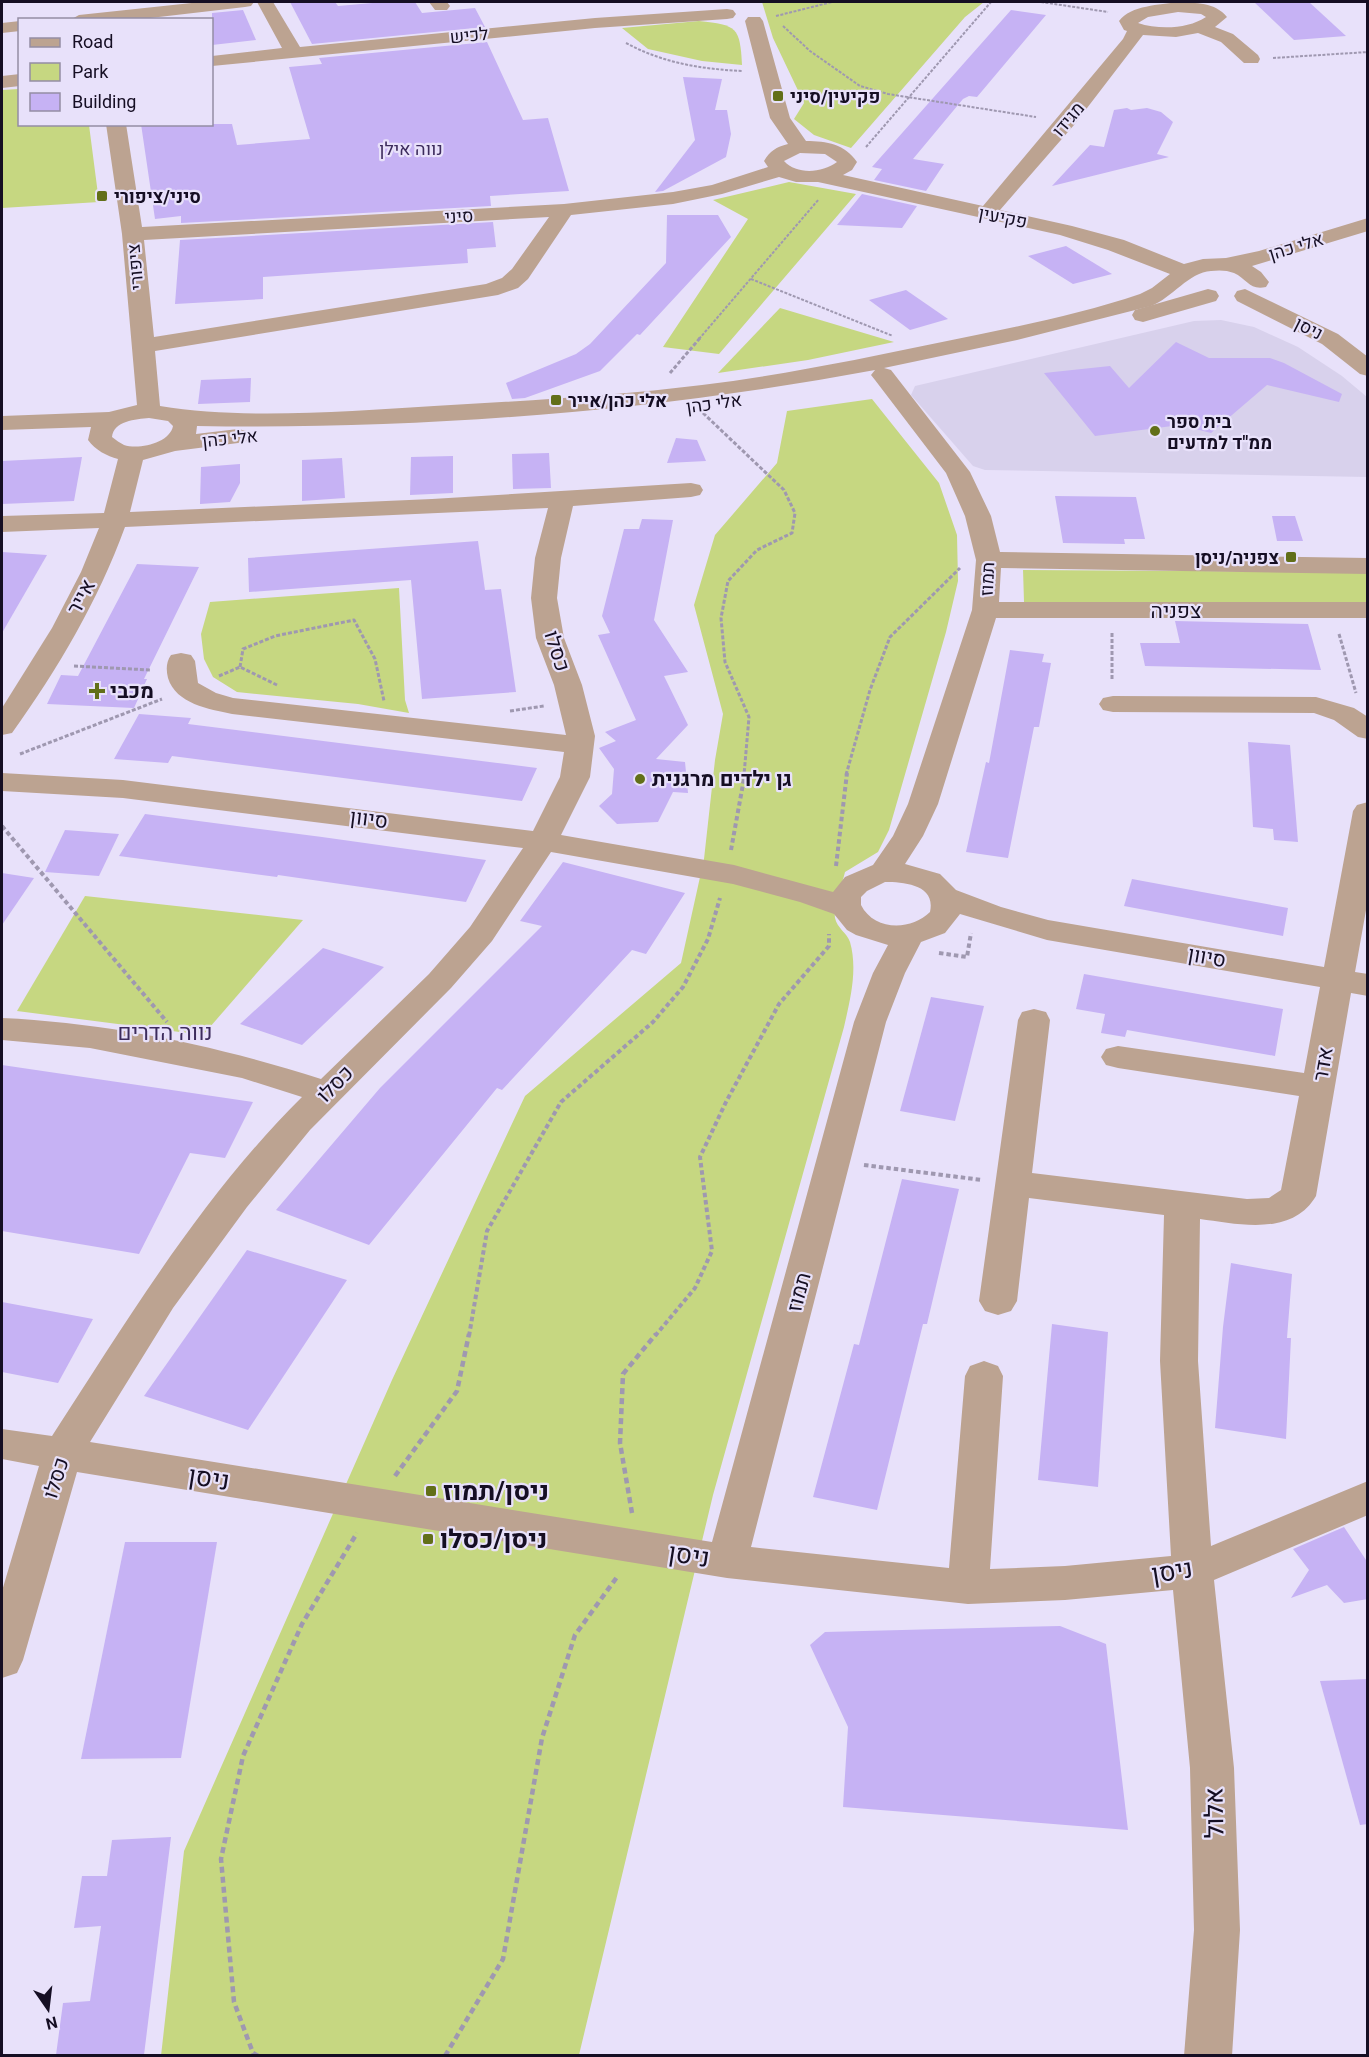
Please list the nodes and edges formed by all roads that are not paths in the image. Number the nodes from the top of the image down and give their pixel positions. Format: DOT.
graph roads {
  1 [pos="245,2"];
  2 [pos="265,2"];
  3 [pos="1192,4"];
  4 [pos="97,18"];
  5 [pos="1136,23"];
  6 [pos="18,26"];
  7 [pos="1198,27"];
  8 [pos="2,28"];
  9 [pos="294,53"];
  10 [pos="1251,59"];
  11 [pos="213,61"];
  12 [pos="18,80"];
  13 [pos="2,82"];
  14 [pos="116,126"];
  15 [pos="800,147"];
  16 [pos="781,170"];
  17 [pos="837,173"];
  18 [pos="993,205"];
  19 [pos="564,210"];
  20 [pos="1368,224"];
  21 [pos="133,234"];
  22 [pos="1368,240"];
  23 [pos="1198,270"];
  24 [pos="1251,289"];
  25 [pos="1208,296"];
  26 [pos="142,346"];
  27 [pos="1368,369"];
  28 [pos="883,375"];
  29 [pos="149,411"];
  30 [pos="181,418"];
  31 [pos="2,423"];
  32 [pos="106,430"];
  33 [pos="2,438"];
  34 [pos="174,444"];
  35 [pos="132,453"];
  36 [pos="691,490"];
  37 [pos="562,501"];
  38 [pos="115,520"];
  39 [pos="2,524"];
  40 [pos="987,551"];
  41 [pos="1368,566"];
  42 [pos="985,610"];
  43 [pos="1368,610"];
  44 [pos="181,661"];
  45 [pos="1113,704"];
  46 [pos="2,727"];
  47 [pos="1367,730"];
  48 [pos="580,745"];
  49 [pos="2,782"];
  50 [pos="923,804"];
  51 [pos="1368,811"];
  52 [pos="543,841"];
  53 [pos="853,899"];
  54 [pos="930,917"];
  55 [pos="1353,982"];
  56 [pos="1034,1020"];
  57 [pos="870,1023"];
  58 [pos="2,1029"];
  59 [pos="1118,1057"];
  60 [pos="1318,1087"];
  61 [pos="327,1093"];
  62 [pos="1013,1183"];
  63 [pos="1182,1203"];
  64 [pos="998,1300"];
  65 [pos="984,1376"];
  66 [pos="2,1444"];
  67 [pos="62,1454"];
  68 [pos="1368,1497"];
  69 [pos="727,1561"];
  70 [pos="1192,1571"];
  71 [pos="968,1587"];
  72 [pos="2,1660"];
  73 [pos="1208,2055"];
  1 -- 4 [label="street"];
  2 -- 9 [label="street"];
  3 -- 5 [label="street"];
  3 -- 7 [label="street"];
  5 -- 7 [label="street"];
  5 -- 18 [label="street, מגידו"];
  6 -- 8 [label="street"];
  7 -- 10 [label="street"];
  9 -- 11 [label="street, לכיש"];
  9 -- 15 [label="street, לכיש"];
  12 -- 13 [label="street"];
  14 -- 21 [label="street, ציפורי"];
  15 -- 16 [label="street"];
  15 -- 17 [label="street"];
  16 -- 17 [label="street"];
  16 -- 19 [label="street, סיני"];
  17 -- 18 [label="street, פקיעין"];
  17 -- 23 [label="street, פקיעין"];
  18 -- 23 [label="street, פקיעין"];
  19 -- 21 [label="street, סיני"];
  19 -- 26 [label="street"];
  20 -- 23 [label="street, אלי כהן"];
  21 -- 26 [label="street, ציפורי"];
  22 -- 24 [label="street, אלי כהן"];
  23 -- 24 [label="street, ניסן"];
  23 -- 25 [label="street"];
  23 -- 30 [label="street, אלי כהן"];
  24 -- 25 [label="street"];
  24 -- 27 [label="street, ניסן"];
  25 -- 28 [label="street, אלי כהן"];
  26 -- 29 [label="street, ציפורי"];
  28 -- 34 [label="street, אלי כהן"];
  28 -- 40 [label="street, תמוז"];
  29 -- 30 [label="street, אלי כהן"];
  29 -- 32 [label="street"];
  30 -- 34 [label="street"];
  31 -- 32 [label="street"];
  32 -- 33 [label="street"];
  32 -- 35 [label="street"];
  34 -- 35 [label="street, אלי כהן"];
  35 -- 38 [label="street, אייר"];
  36 -- 37 [label="street"];
  37 -- 38 [label="street"];
  37 -- 48 [label="street, כסלו"];
  38 -- 39 [label="street"];
  38 -- 46 [label="street, אייר"];
  40 -- 41 [label="street"];
  40 -- 42 [label="street, תמוז"];
  42 -- 43 [label="street, צפניה"];
  42 -- 50 [label="street, תמוז"];
  44 -- 48 [label="street"];
  45 -- 47 [label="street"];
  48 -- 52 [label="street, כסלו"];
  49 -- 52 [label="street, סיוון"];
  50 -- 53 [label="street, תמוז"];
  50 -- 54 [label="street, תמוז"];
  51 -- 55 [label="street, אדר"];
  52 -- 53 [label="street, סיוון"];
  52 -- 61 [label="street, כסלו"];
  53 -- 54 [label="street"];
  53 -- 54 [label="street"];
  53 -- 57 [label="street, תמוז"];
  54 -- 55 [label="street, סיוון"];
  54 -- 57 [label="street, תמוז"];
  55 -- 60 [label="street, אדר"];
  56 -- 62 [label="street"];
  57 -- 69 [label="street, תמוז"];
  58 -- 61 [label="street"];
  59 -- 60 [label="street"];
  60 -- 63 [label="street, אדר"];
  61 -- 67 [label="street, כסלו"];
  62 -- 63 [label="street, אדר"];
  62 -- 64 [label="street"];
  63 -- 70 [label="street"];
  65 -- 71 [label="street"];
  66 -- 67 [label="street, ניסן"];
  67 -- 69 [label="street, ניסן"];
  67 -- 72 [label="street, כסלו"];
  68 -- 70 [label="street, ניסן"];
  69 -- 71 [label="street, ניסן"];
  70 -- 71 [label="street, ניסן"];
  70 -- 73 [label="street, אלול"];
}
